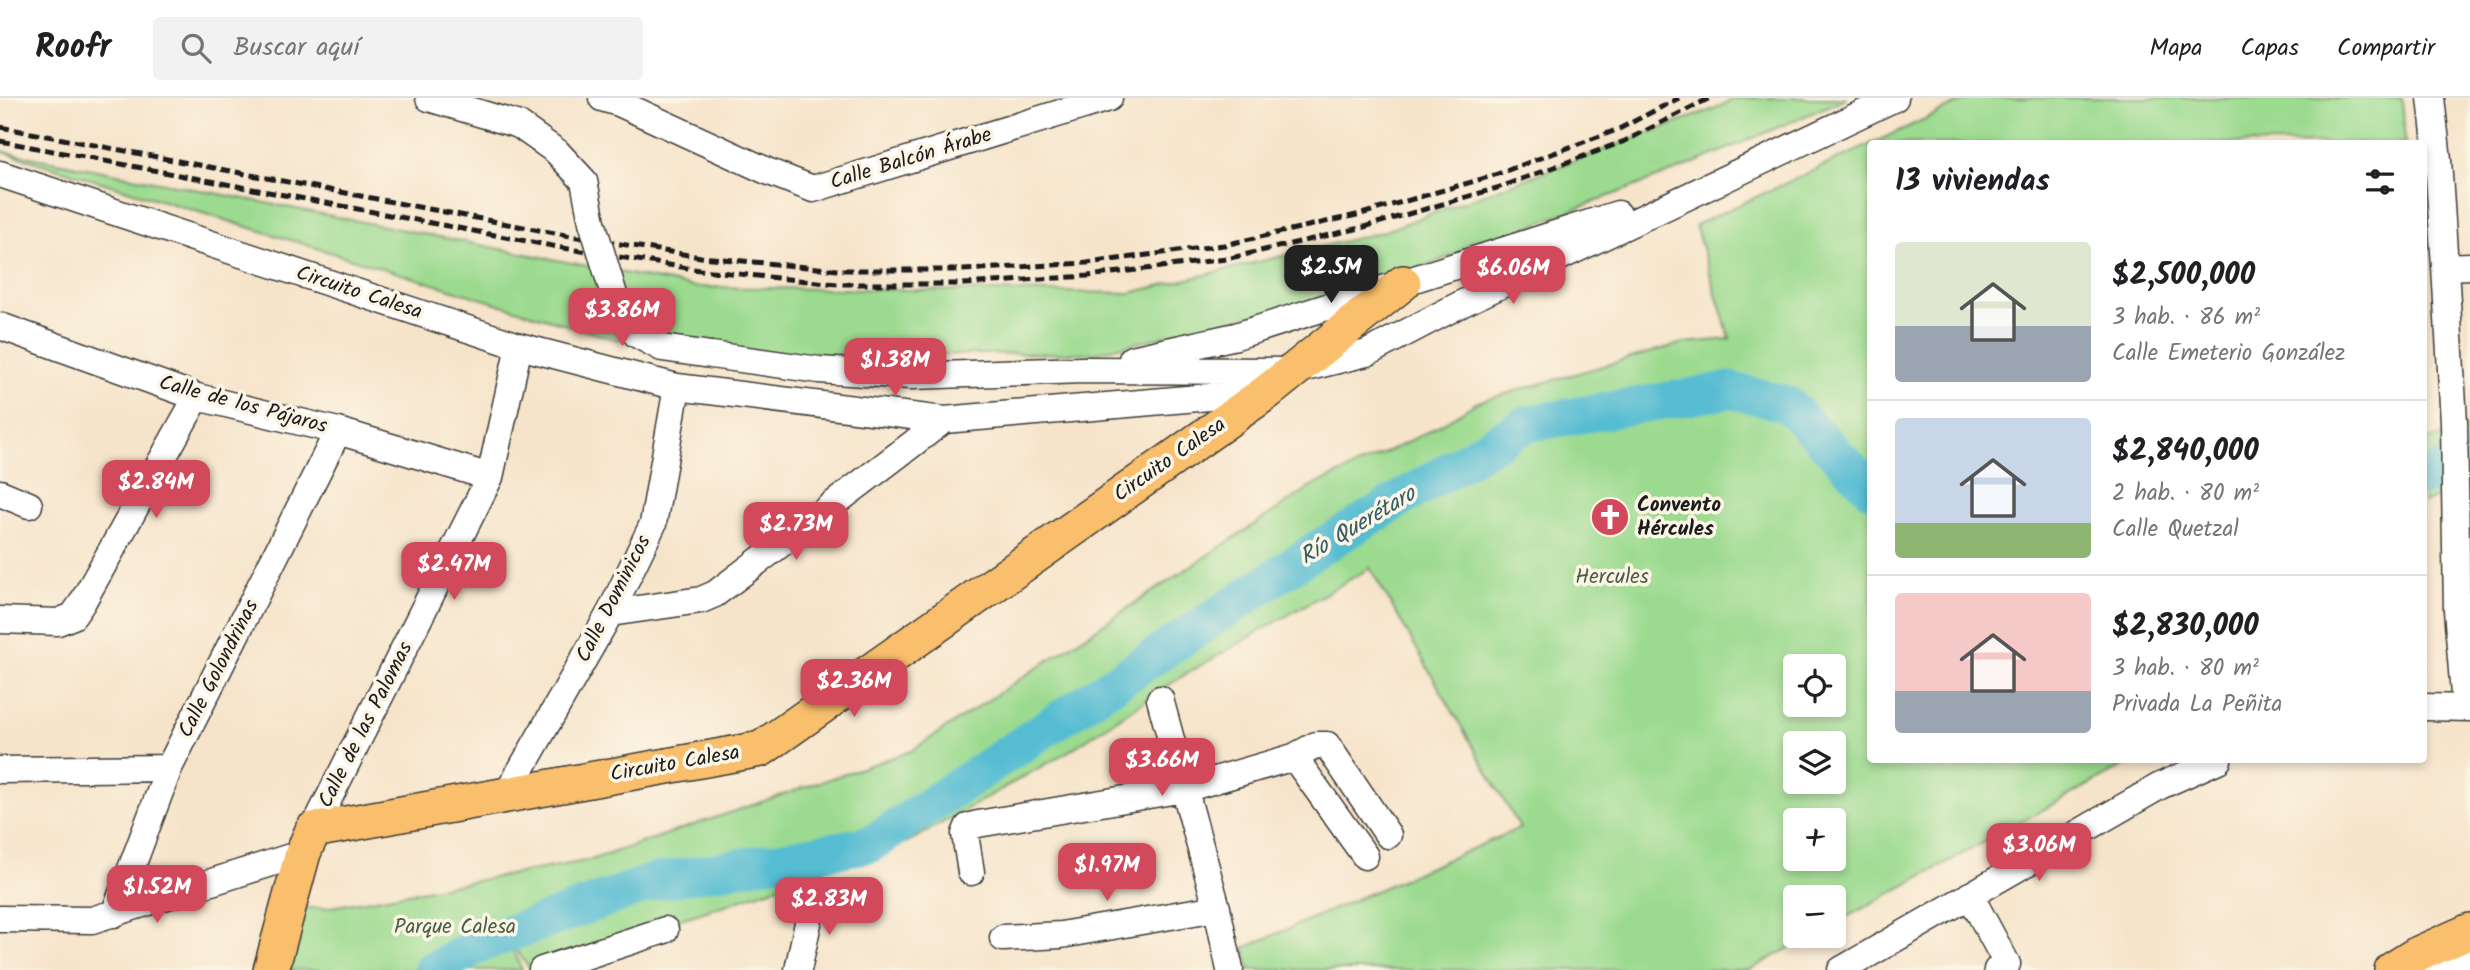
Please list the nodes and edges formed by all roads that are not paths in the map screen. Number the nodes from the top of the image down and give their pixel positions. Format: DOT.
graph roads {
  1 [pos="429,98"];
  2 [pos="602,98"];
  3 [pos="1109,98"];
  4 [pos="1895,98"];
  5 [pos="2431,98"];
  6 [pos="0,174"];
  7 [pos="1713,184"];
  8 [pos="2458,266"];
  9 [pos="1451,267"];
  10 [pos="1403,283"];
  11 [pos="1463,303"];
  12 [pos="0,326"];
  13 [pos="519,346"];
  14 [pos="1083,370"];
  15 [pos="1294,371"];
  16 [pos="677,387"];
  17 [pos="1267,391"];
  18 [pos="197,397"];
  19 [pos="944,419"];
  20 [pos="2459,425"];
  21 [pos="338,431"];
  22 [pos="489,477"];
  23 [pos="0,493"];
  24 [pos="29,505"];
  25 [pos="610,613"];
  26 [pos="0,620"];
  27 [pos="1160,699"];
  28 [pos="2427,707"];
  29 [pos="2467,708"];
  30 [pos="1294,757"];
  31 [pos="2211,763"];
  32 [pos="169,768"];
  33 [pos="0,770"];
  34 [pos="1184,789"];
  35 [pos="507,794"];
  36 [pos="1388,835"];
  37 [pos="308,842"];
  38 [pos="1365,856"];
  39 [pos="971,872"];
  40 [pos="814,895"];
  41 [pos="1970,895"];
  42 [pos="1217,908"];
  43 [pos="114,914"];
  44 [pos="0,919"];
  45 [pos="665,930"];
  46 [pos="2470,931"];
  47 [pos="1003,938"];
  48 [pos="2470,954"];
  49 [pos="271,970"];
  50 [pos="542,970"];
  51 [pos="799,970"];
  52 [pos="1230,970"];
  53 [pos="1841,970"];
  54 [pos="1997,970"];
  55 [pos="2392,970"];
  56 [pos="2436,970"];
  1 -- 14 [label="street, bridge"];
  2 -- 3 [label="street, Calle Balcón Árabe"];
  4 -- 7 [label="street"];
  5 -- 8 [label="street"];
  6 -- 13 [label="street, Circuito Calesa"];
  7 -- 9 [label="street"];
  7 -- 11 [label="street"];
  8 -- 20 [label="street"];
  9 -- 10 [label="street"];
  9 -- 11 [label="street"];
  10 -- 14 [label="street"];
  10 -- 15 [label="main road, Circuito Calesa"];
  11 -- 15 [label="street"];
  12 -- 18 [label="street, Calle de los Pájaros"];
  13 -- 16 [label="street, Circuito Calesa"];
  13 -- 22 [label="street, Calle de las Palomas"];
  14 -- 15 [label="street"];
  15 -- 17 [label="main road, Circuito Calesa"];
  16 -- 19 [label="street, Circuito Calesa"];
  16 -- 25 [label="street, Calle Dominicos"];
  17 -- 19 [label="street, Circuito Calesa"];
  17 -- 35 [label="main road, Circuito Calesa"];
  18 -- 21 [label="street, Calle de los Pájaros"];
  18 -- 26 [label="street"];
  19 -- 25 [label="street"];
  20 -- 29 [label="street"];
  21 -- 22 [label="street, Calle de los Pájaros"];
  21 -- 32 [label="street, Calle Golondrinas"];
  22 -- 37 [label="street, Calle de las Palomas"];
  23 -- 24 [label="street"];
  25 -- 35 [label="street, Calle Dominicos"];
  27 -- 34 [label="street"];
  28 -- 29 [label="street"];
  30 -- 34 [label="street"];
  30 -- 36 [label="street"];
  30 -- 38 [label="street"];
  31 -- 41 [label="street"];
  32 -- 33 [label="street"];
  32 -- 43 [label="street, Calle Golondrinas"];
  34 -- 39 [label="street"];
  34 -- 42 [label="street"];
  35 -- 37 [label="main road, Circuito Calesa"];
  37 -- 43 [label="street, Circuito Calesa"];
  37 -- 49 [label="main road, Calle de las Palomas"];
  40 -- 51 [label="street"];
  41 -- 53 [label="street"];
  41 -- 54 [label="street"];
  42 -- 47 [label="street"];
  42 -- 52 [label="street"];
  43 -- 44 [label="street, Circuito Calesa"];
  45 -- 50 [label="street"];
  46 -- 55 [label="main road"];
  48 -- 56 [label="street"];
}
